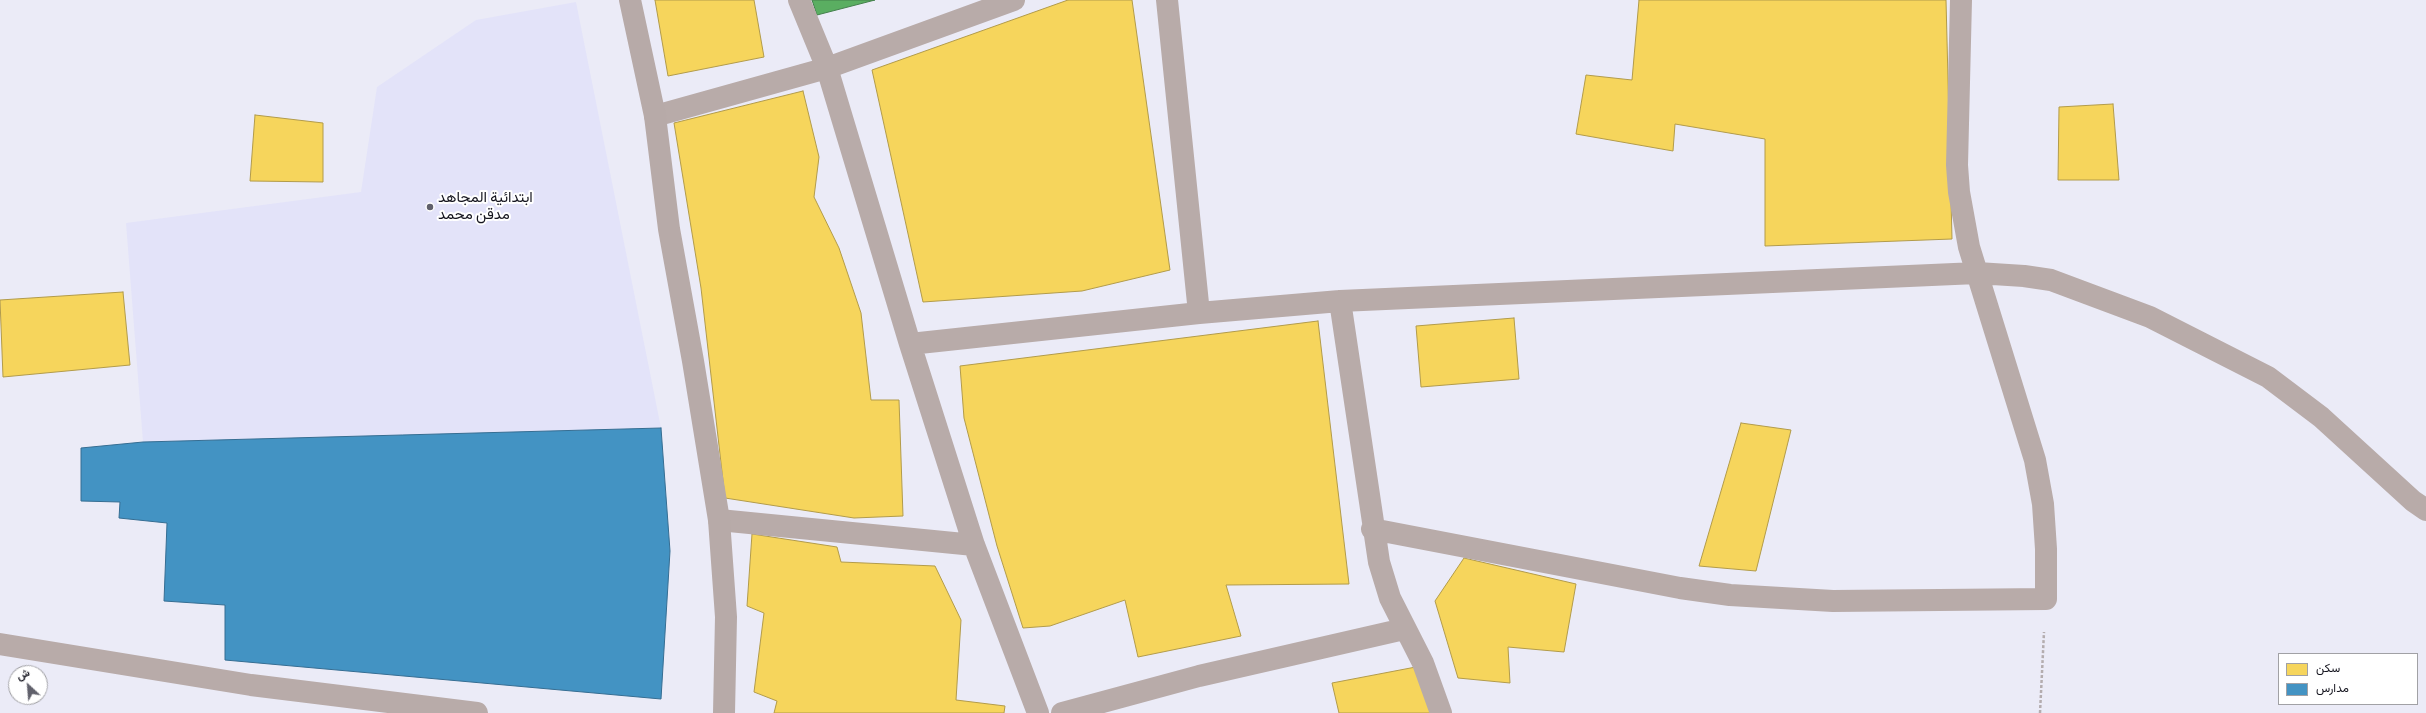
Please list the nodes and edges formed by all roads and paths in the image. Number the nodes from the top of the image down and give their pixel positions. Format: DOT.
graph roads {
  1 [pos="630,0"];
  2 [pos="800,0"];
  3 [pos="1014,0"];
  4 [pos="1166,0"];
  5 [pos="1961,0"];
  6 [pos="827,68"];
  7 [pos="655,116"];
  8 [pos="1977,273"];
  9 [pos="1340,301"];
  10 [pos="1199,313"];
  11 [pos="910,344"];
  12 [pos="2426,510"];
  13 [pos="719,520"];
  14 [pos="1372,529"];
  15 [pos="974,545"];
  16 [pos="2046,599"];
  17 [pos="1404,629"];
  18 [pos="0,644"];
  19 [pos="477,713"];
  20 [pos="724,713"];
  21 [pos="1038,713"];
  22 [pos="1062,713"];
  23 [pos="1441,713"];
  24 [pos="2040,713"];
  1 -- 7 [label="main road"];
  2 -- 6 [label="street"];
  3 -- 6 [label="street"];
  4 -- 10 [label="street"];
  5 -- 8 [label="street"];
  6 -- 7 [label="street"];
  6 -- 11 [label="street"];
  7 -- 13 [label="main road"];
  8 -- 9 [label="street"];
  8 -- 12 [label="street"];
  8 -- 16 [label="street"];
  9 -- 10 [label="street"];
  9 -- 14 [label="street"];
  10 -- 11 [label="street"];
  11 -- 15 [label="street"];
  13 -- 15 [label="street"];
  13 -- 20 [label="main road"];
  14 -- 16 [label="street"];
  14 -- 17 [label="street"];
  15 -- 21 [label="street"];
  16 -- 24 [label="path"];
  17 -- 22 [label="street"];
  17 -- 23 [label="street"];
  18 -- 19 [label="street"];
}
